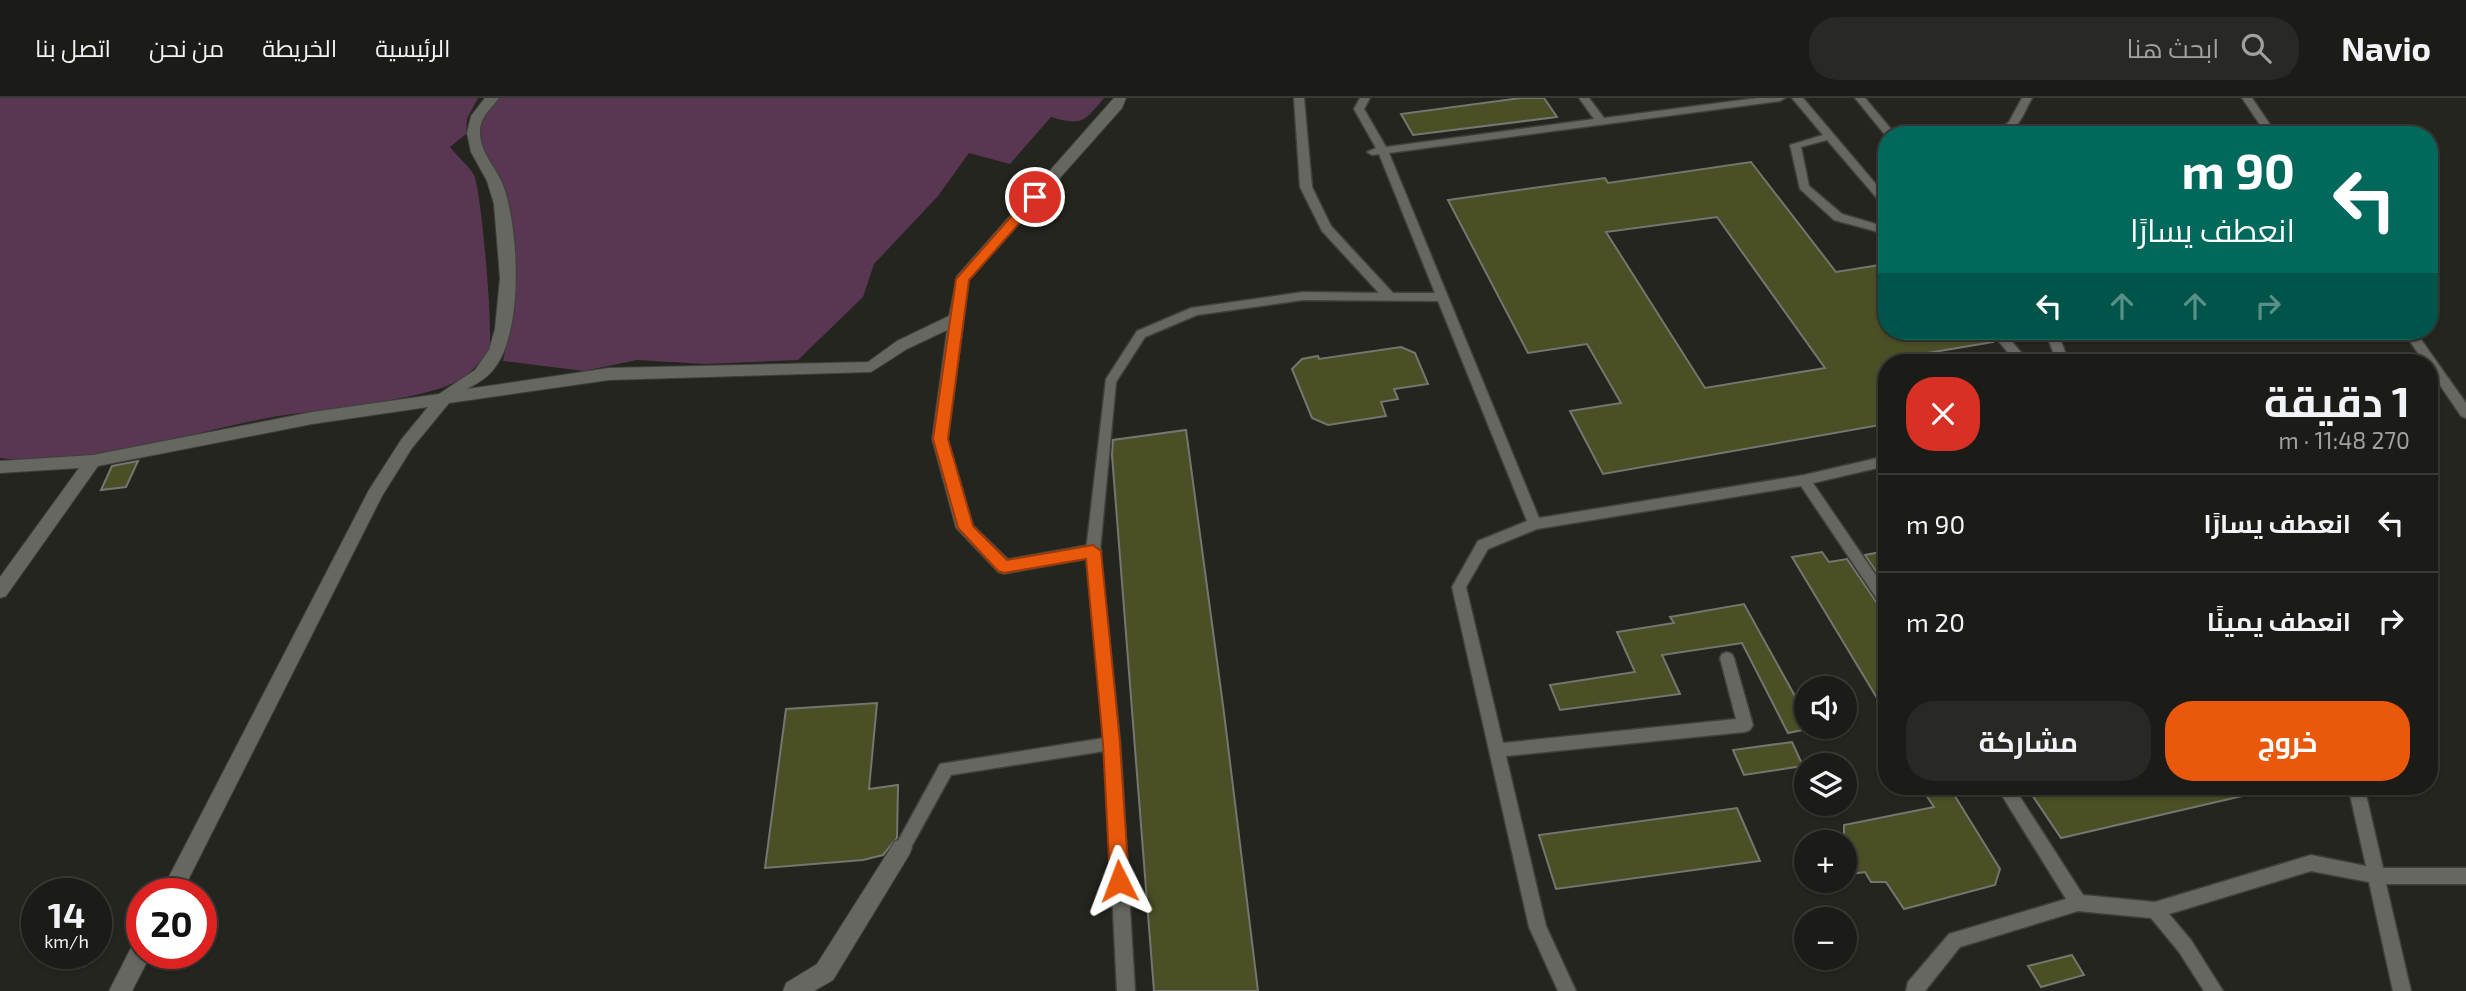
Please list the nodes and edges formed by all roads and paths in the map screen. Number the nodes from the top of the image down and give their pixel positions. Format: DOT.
graph roads {
  1 [pos="493,98"];
  2 [pos="1120,98"];
  3 [pos="1299,98"];
  4 [pos="1365,98"];
  5 [pos="1584,98"];
  6 [pos="1780,98"];
  7 [pos="1797,98"];
  8 [pos="1860,98"];
  9 [pos="2027,98"];
  10 [pos="2247,98"];
  11 [pos="1602,123"];
  12 [pos="1883,126"];
  13 [pos="2010,126"];
  14 [pos="2266,126"];
  15 [pos="1829,136"];
  16 [pos="1377,151"];
  17 [pos="1878,193"];
  18 [pos="1878,229"];
  19 [pos="1389,296"];
  20 [pos="1441,297"];
  21 [pos="957,319"];
  22 [pos="2004,340"];
  23 [pos="2016,354"];
  24 [pos="2438,373"];
  25 [pos="442,398"];
  26 [pos="2466,413"];
  27 [pos="93,461"];
  28 [pos="1878,463"];
  29 [pos="0,467"];
  30 [pos="1804,480"];
  31 [pos="1535,524"];
  32 [pos="1093,551"];
  33 [pos="1878,589"];
  34 [pos="0,591"];
  35 [pos="1727,658"];
  36 [pos="1112,743"];
  37 [pos="1497,750"];
  38 [pos="2010,795"];
  39 [pos="2358,795"];
  40 [pos="902,848"];
  41 [pos="2377,876"];
  42 [pos="2466,876"];
  43 [pos="178,878"];
  44 [pos="2078,904"];
  45 [pos="2155,911"];
  46 [pos="132,969"];
  47 [pos="120,991"];
  48 [pos="794,991"];
  49 [pos="1126,991"];
  50 [pos="1567,991"];
  51 [pos="1916,991"];
  52 [pos="2214,991"];
  53 [pos="2402,991"];
  1 -- 25 [label="street"];
  2 -- 21 [label="street"];
  3 -- 19 [label="lane"];
  4 -- 16 [label="lane"];
  5 -- 11 [label="lane"];
  6 -- 11 [label="lane"];
  7 -- 15 [label="lane"];
  8 -- 12 [label="lane"];
  9 -- 13 [label="lane"];
  10 -- 14 [label="lane"];
  11 -- 16 [label="lane"];
  15 -- 17 [label="lane"];
  15 -- 18 [label="lane"];
  16 -- 20 [label="lane"];
  19 -- 20 [label="lane"];
  19 -- 32 [label="lane"];
  20 -- 31 [label="lane"];
  21 -- 25 [label="street"];
  21 -- 32 [label="street"];
  22 -- 23 [label="lane"];
  24 -- 26 [label="lane"];
  25 -- 27 [label="street"];
  25 -- 43 [label="street"];
  27 -- 29 [label="street"];
  27 -- 34 [label="street"];
  28 -- 30 [label="lane"];
  30 -- 31 [label="lane"];
  30 -- 33 [label="lane"];
  31 -- 37 [label="lane"];
  32 -- 36 [label="lane"];
  35 -- 37 [label="lane"];
  36 -- 40 [label="lane"];
  36 -- 49 [label="lane"];
  37 -- 50 [label="lane"];
  38 -- 44 [label="lane"];
  39 -- 41 [label="lane"];
  40 -- 48 [label="street"];
  41 -- 42 [label="lane"];
  41 -- 45 [label="lane"];
  41 -- 53 [label="lane"];
  44 -- 45 [label="lane"];
  44 -- 51 [label="lane"];
  45 -- 52 [label="lane"];
  46 -- 47 [label="street"];
}
